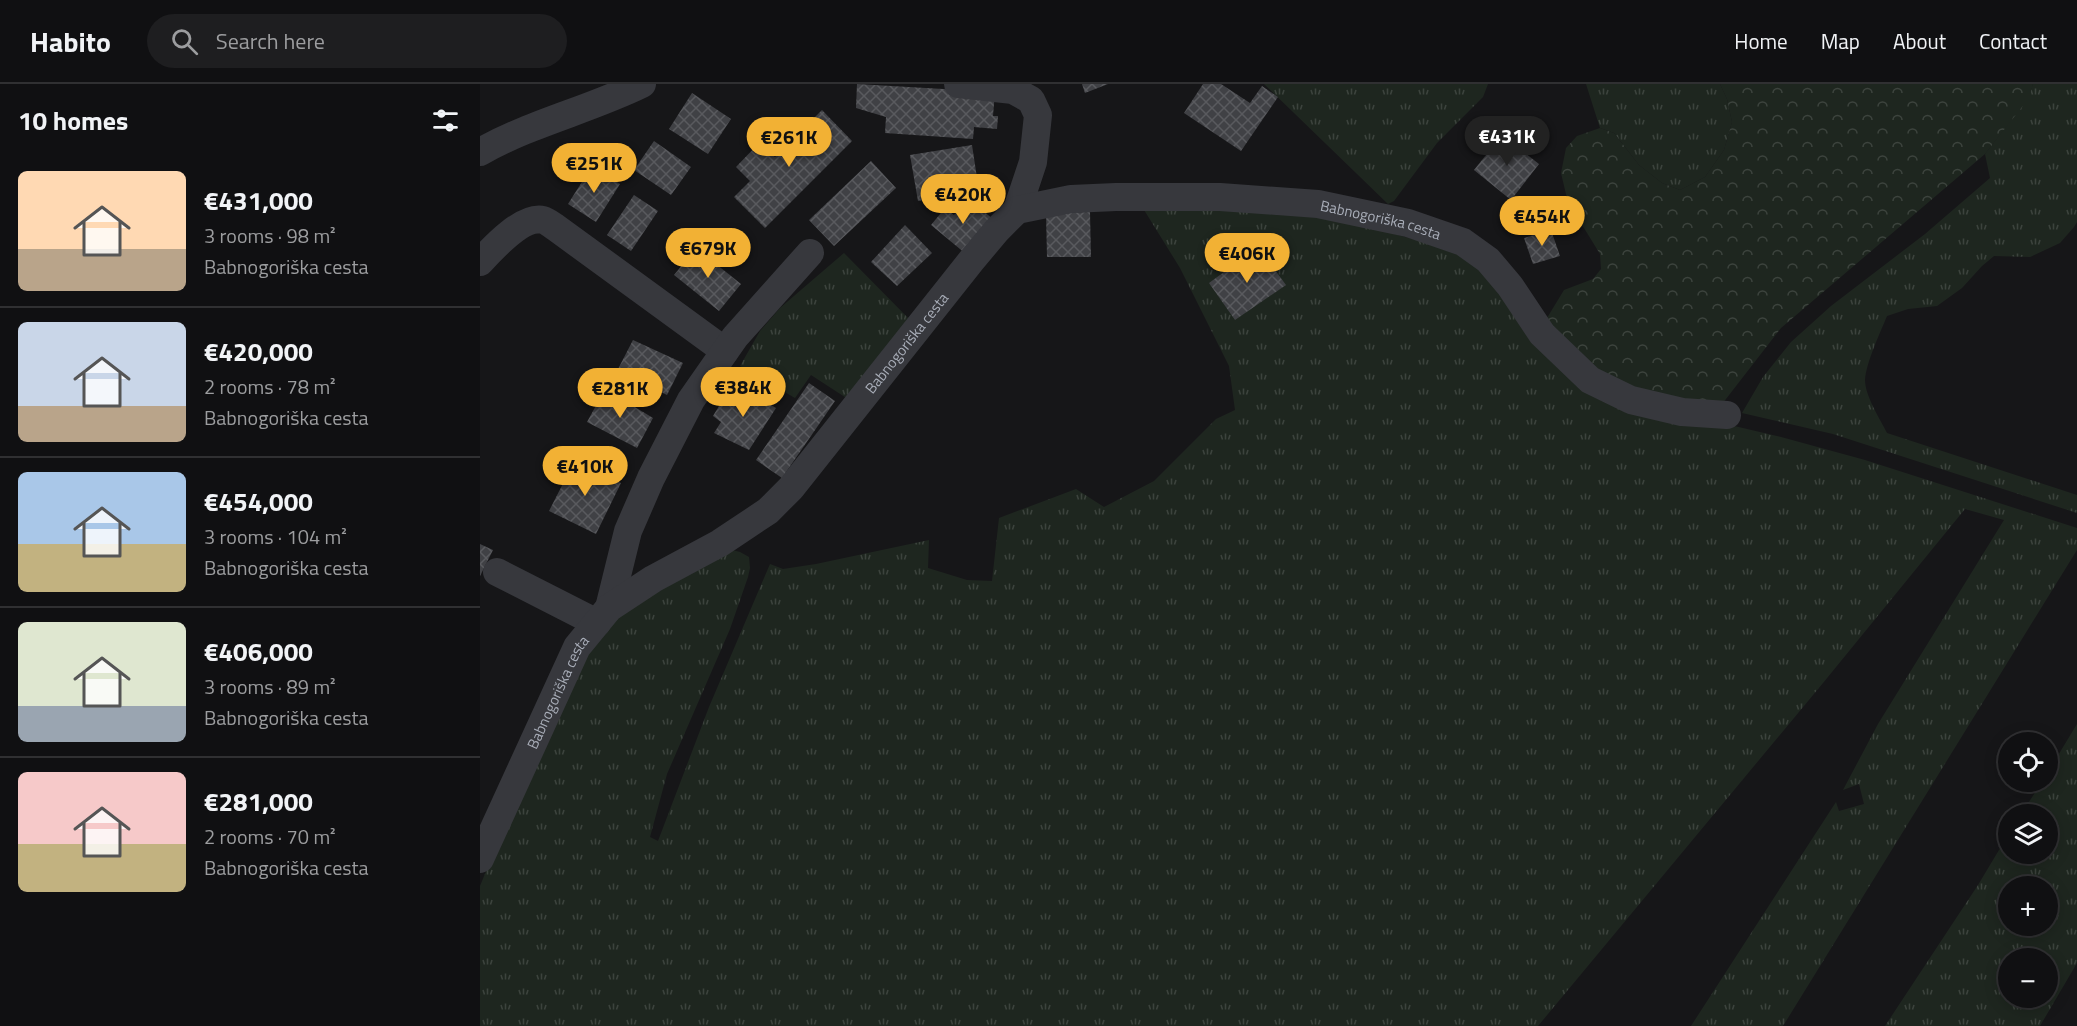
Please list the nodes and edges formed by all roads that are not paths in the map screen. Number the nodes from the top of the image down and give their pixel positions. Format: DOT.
graph roads {
  1 [pos="642,84"];
  2 [pos="958,84"];
  3 [pos="480,152"];
  4 [pos="1017,210"];
  5 [pos="810,253"];
  6 [pos="480,262"];
  7 [pos="725,351"];
  8 [pos="1727,415"];
  9 [pos="497,572"];
  10 [pos="603,616"];
  11 [pos="483,845"];
  1 -- 3 [label="street"];
  2 -- 4 [label="street"];
  4 -- 8 [label="street, Babnogoriška cesta"];
  4 -- 10 [label="street, Babnogoriška cesta"];
  5 -- 7 [label="street"];
  6 -- 7 [label="street"];
  7 -- 10 [label="street"];
  9 -- 10 [label="street"];
  10 -- 11 [label="street, Babnogoriška cesta"];
}
